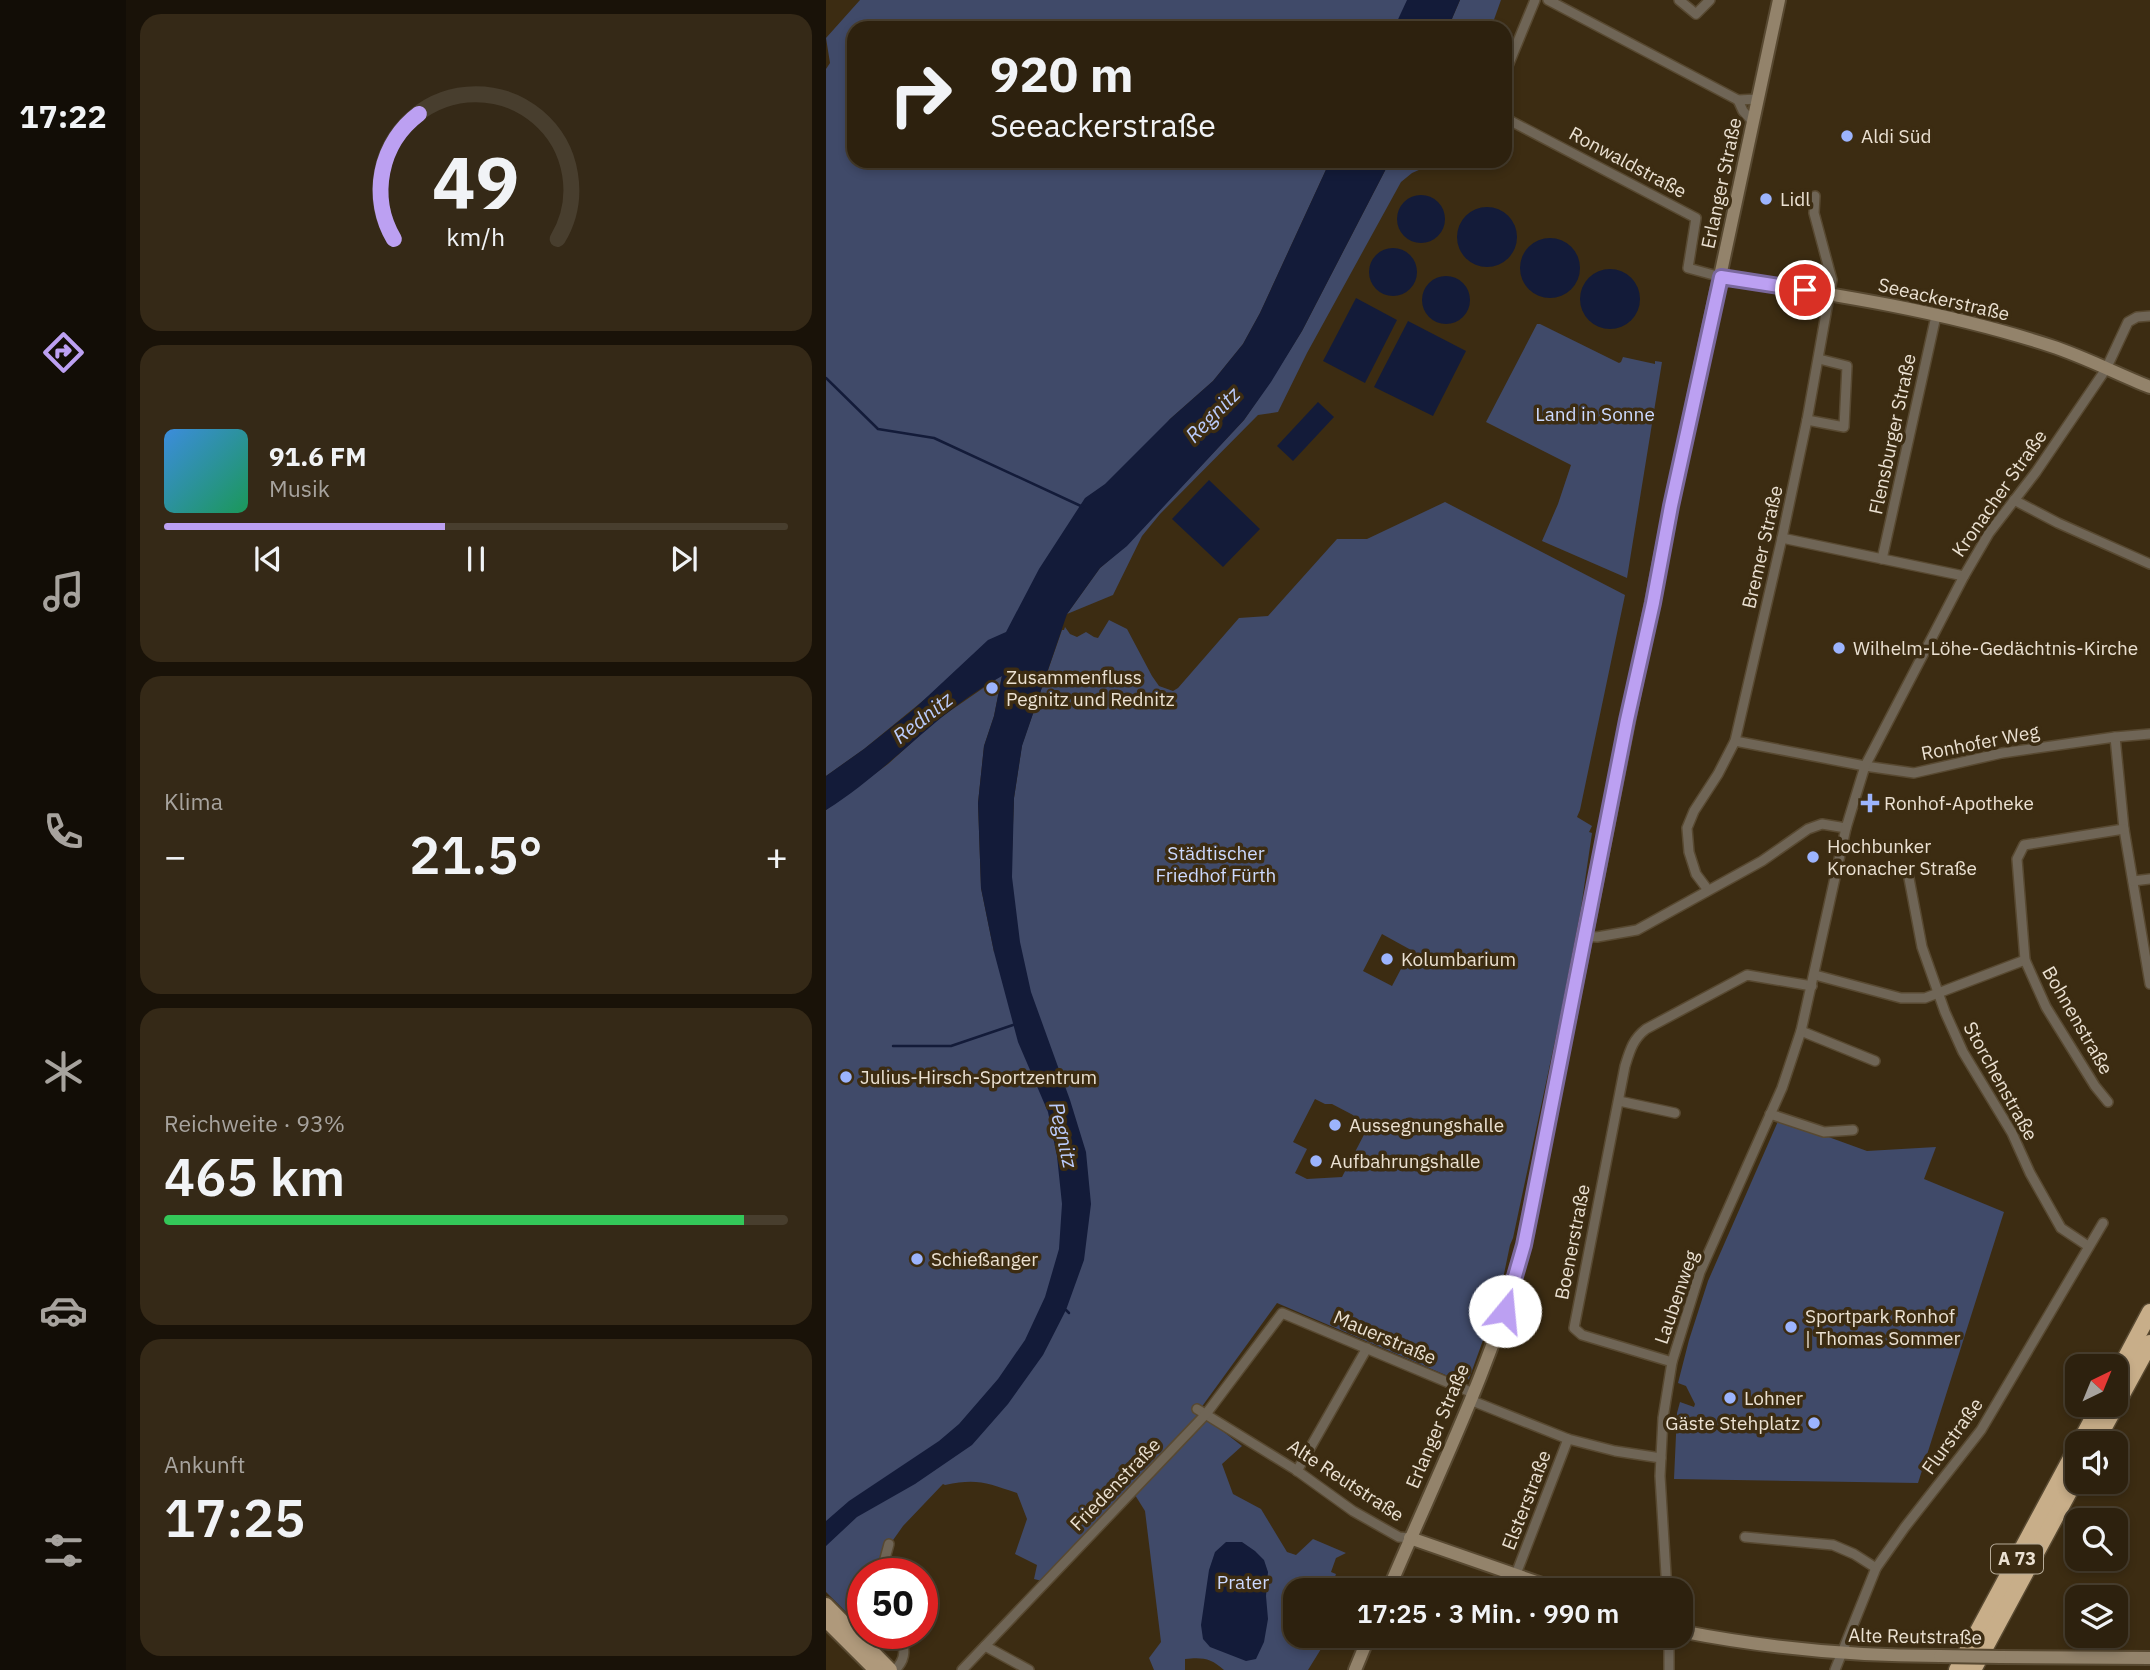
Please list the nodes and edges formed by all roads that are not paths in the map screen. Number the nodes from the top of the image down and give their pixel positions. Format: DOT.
graph roads {
  1 [pos="1535,0"];
  2 [pos="1548,0"];
  3 [pos="1679,0"];
  4 [pos="1710,0"];
  5 [pos="1779,0"];
  6 [pos="1512,56"];
  7 [pos="1758,99"];
  8 [pos="1738,100"];
  9 [pos="1512,122"];
  10 [pos="1753,122"];
  11 [pos="1815,196"];
  12 [pos="1721,277"];
  13 [pos="1830,294"];
  14 [pos="1936,316"];
  15 [pos="2150,316"];
  16 [pos="1819,359"];
  17 [pos="2106,369"];
  18 [pos="2150,387"];
  19 [pos="1807,420"];
  20 [pos="2014,500"];
  21 [pos="1783,537"];
  22 [pos="1882,559"];
  23 [pos="2150,564"];
  24 [pos="1964,576"];
  25 [pos="2150,734"];
  26 [pos="2115,737"];
  27 [pos="1735,741"];
  28 [pos="1865,766"];
  29 [pos="1846,828"];
  30 [pos="2124,829"];
  31 [pos="1908,873"];
  32 [pos="2150,879"];
  33 [pos="2133,881"];
  34 [pos="1708,890"];
  35 [pos="1586,936"];
  36 [pos="2025,960"];
  37 [pos="1815,975"];
  38 [pos="2150,984"];
  39 [pos="1812,986"];
  40 [pos="1938,993"];
  41 [pos="1801,1031"];
  42 [pos="1875,1061"];
  43 [pos="1619,1101"];
  44 [pos="2108,1102"];
  45 [pos="1675,1113"];
  46 [pos="1770,1114"];
  47 [pos="1853,1130"];
  48 [pos="2103,1223"];
  49 [pos="2088,1246"];
  50 [pos="1282,1312"];
  51 [pos="2150,1312"];
  52 [pos="2150,1343"];
  53 [pos="1367,1348"];
  54 [pos="2128,1354"];
  55 [pos="1672,1362"];
  56 [pos="1472,1396"];
  57 [pos="1197,1409"];
  58 [pos="1206,1414"];
  59 [pos="2102,1431"];
  60 [pos="1568,1439"];
  61 [pos="1661,1458"];
  62 [pos="2065,1470"];
  63 [pos="1297,1471"];
  64 [pos="2068,1494"];
  65 [pos="1745,1537"];
  66 [pos="1410,1538"];
  67 [pos="889,1544"];
  68 [pos="885,1558"];
  69 [pos="1876,1568"];
  70 [pos="1517,1574"];
  71 [pos="1393,1578"];
  72 [pos="1528,1578"];
  73 [pos="1666,1578"];
  74 [pos="826,1605"];
  75 [pos="826,1620"];
  76 [pos="847,1631"];
  77 [pos="1693,1633"];
  78 [pos="847,1636"];
  79 [pos="985,1646"];
  80 [pos="1364,1648"];
  81 [pos="1669,1648"];
  82 [pos="861,1649"];
  83 [pos="865,1649"];
  84 [pos="904,1649"];
  85 [pos="1841,1654"];
  86 [pos="2150,1658"];
  87 [pos="876,1670"];
  88 [pos="892,1670"];
  89 [pos="962,1670"];
  90 [pos="1029,1670"];
  91 [pos="1355,1670"];
  92 [pos="1670,1670"];
  93 [pos="1835,1670"];
  94 [pos="1956,1670"];
  95 [pos="1973,1670"];
  1 -- 6 [label="street"];
  2 -- 8 [label="street"];
  3 -- 4 [label="street"];
  5 -- 7 [label="main road, Erlanger Straße"];
  7 -- 8 [label="street"];
  7 -- 10 [label="main road, Erlanger Straße"];
  8 -- 10 [label="street"];
  9 -- 12 [label="street, Ronwaldstraße"];
  10 -- 12 [label="main road, Erlanger Straße"];
  11 -- 13 [label="street, Bremer Straße"];
  12 -- 13 [label="main road, Seeackerstraße"];
  12 -- 35 [label="main road, Erlanger Straße"];
  13 -- 14 [label="main road, Seeackerstraße"];
  13 -- 16 [label="street, Bremer Straße"];
  14 -- 17 [label="main road, Seeackerstraße"];
  14 -- 22 [label="street, Flensburger Straße"];
  15 -- 17 [label="street, Kronacher Straße"];
  16 -- 19 [label="street, Bremer Straße"];
  16 -- 19 [label="street"];
  17 -- 18 [label="main road, Seeackerstraße"];
  17 -- 20 [label="street, Kronacher Straße"];
  19 -- 21 [label="street, Bremer Straße"];
  20 -- 23 [label="street"];
  20 -- 24 [label="street, Kronacher Straße"];
  21 -- 22 [label="street"];
  21 -- 27 [label="street, Bremer Straße"];
  22 -- 24 [label="street"];
  24 -- 28 [label="street, Kronacher Straße"];
  25 -- 26 [label="street, Ronhofer Weg"];
  26 -- 28 [label="street, Ronhofer Weg"];
  26 -- 30 [label="street"];
  27 -- 28 [label="street, Ronhofer Weg"];
  27 -- 34 [label="street, Bremer Straße"];
  28 -- 29 [label="street, Kronacher Straße"];
  29 -- 34 [label="street"];
  29 -- 37 [label="street, Laubenweg"];
  30 -- 33 [label="street"];
  30 -- 36 [label="street, Bohnenstraße"];
  31 -- 40 [label="street, Storchenstraße"];
  32 -- 33 [label="street"];
  33 -- 38 [label="street"];
  34 -- 35 [label="street"];
  35 -- 56 [label="main road, Erlanger Straße"];
  36 -- 40 [label="street"];
  36 -- 44 [label="street, Bohnenstraße"];
  37 -- 39 [label="street, Laubenweg"];
  37 -- 40 [label="street"];
  39 -- 41 [label="street, Laubenweg"];
  39 -- 43 [label="street, Boenerstraße"];
  40 -- 49 [label="street, Storchenstraße"];
  41 -- 42 [label="street"];
  41 -- 46 [label="street, Laubenweg"];
  43 -- 45 [label="street"];
  43 -- 55 [label="street, Boenerstraße"];
  46 -- 47 [label="street"];
  46 -- 55 [label="street, Laubenweg"];
  48 -- 49 [label="street, Flurstraße"];
  49 -- 69 [label="street, Flurstraße"];
  50 -- 53 [label="street, Mauerstraße"];
  50 -- 58 [label="street, Friedenstraße"];
  51 -- 54 [label="highway"];
  52 -- 59 [label="highway"];
  53 -- 56 [label="street, Mauerstraße"];
  53 -- 63 [label="street"];
  55 -- 61 [label="street, Laubenweg"];
  56 -- 60 [label="street, Mauerstraße"];
  56 -- 66 [label="main road, Erlanger Straße"];
  57 -- 58 [label="street, Alte Reutstraße"];
  58 -- 63 [label="street, Alte Reutstraße"];
  58 -- 79 [label="street, Friedenstraße"];
  60 -- 61 [label="street, Mauerstraße"];
  60 -- 70 [label="street, Elsterstraße"];
  61 -- 73 [label="street, Laubenweg"];
  62 -- 94 [label="highway, A 73"];
  63 -- 66 [label="street, Alte Reutstraße"];
  64 -- 95 [label="highway, A 73"];
  65 -- 69 [label="street"];
  66 -- 70 [label="main road, Alte Reutstraße"];
  66 -- 71 [label="main road, Erlanger Straße"];
  67 -- 68 [label="street"];
  69 -- 85 [label="street, Flurstraße"];
  70 -- 72 [label="main road, Alte Reutstraße"];
  74 -- 76 [label="main road"];
  75 -- 78 [label="main road"];
  77 -- 85 [label="main road, Alte Reutstraße"];
  79 -- 89 [label="street, Friedenstraße"];
  79 -- 90 [label="street"];
  80 -- 91 [label="main road"];
  81 -- 92 [label="street"];
  82 -- 87 [label="main road"];
  83 -- 88 [label="main road"];
  84 -- 88 [label="street"];
  85 -- 86 [label="main road, Alte Reutstraße, bridge"];
  85 -- 93 [label="street, Flurstraße"];
}
